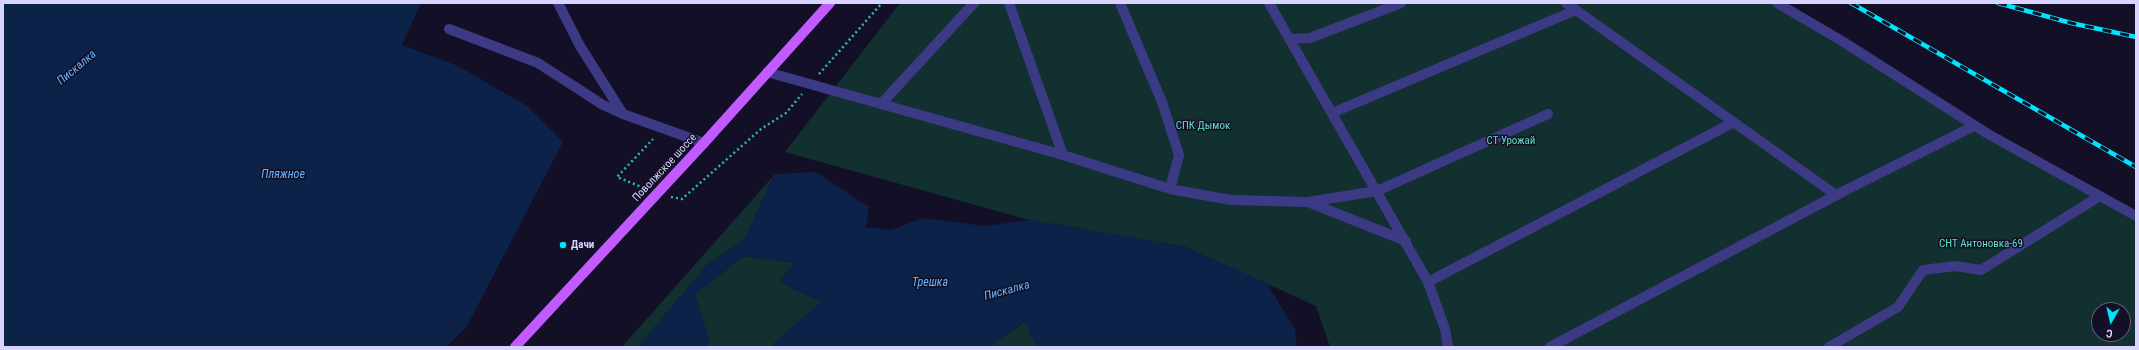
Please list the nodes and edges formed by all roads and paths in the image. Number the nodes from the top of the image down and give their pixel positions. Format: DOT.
graph roads {
  1 [pos="558,3"];
  2 [pos="830,3"];
  3 [pos="974,3"];
  4 [pos="1009,3"];
  5 [pos="1120,3"];
  6 [pos="1269,3"];
  7 [pos="1401,3"];
  8 [pos="1566,3"];
  9 [pos="1777,3"];
  10 [pos="1576,10"];
  11 [pos="449,29"];
  12 [pos="1290,39"];
  13 [pos="767,72"];
  14 [pos="882,104"];
  15 [pos="1332,113"];
  16 [pos="623,114"];
  17 [pos="1548,114"];
  18 [pos="1734,122"];
  19 [pos="1974,126"];
  20 [pos="704,143"];
  21 [pos="1063,156"];
  22 [pos="1170,189"];
  23 [pos="1377,191"];
  24 [pos="1836,195"];
  25 [pos="2100,196"];
  26 [pos="1308,202"];
  27 [pos="2136,216"];
  28 [pos="1406,240"];
  29 [pos="1428,282"];
  30 [pos="515,347"];
  31 [pos="1448,347"];
  32 [pos="1550,347"];
  33 [pos="1829,347"];
  1 -- 16 [label="street"];
  2 -- 13 [label="main road, Поволжское шоссе"];
  3 -- 14 [label="street"];
  4 -- 21 [label="street"];
  5 -- 22 [label="street"];
  6 -- 12 [label="street"];
  7 -- 12 [label="street"];
  8 -- 10 [label="street"];
  9 -- 19 [label="street"];
  10 -- 15 [label="street"];
  10 -- 18 [label="street"];
  11 -- 16 [label="street"];
  12 -- 15 [label="street"];
  13 -- 14 [label="street"];
  13 -- 20 [label="main road, Поволжское шоссе"];
  14 -- 21 [label="street"];
  15 -- 23 [label="street"];
  16 -- 20 [label="street"];
  17 -- 23 [label="street"];
  18 -- 24 [label="street"];
  18 -- 29 [label="street"];
  19 -- 24 [label="street"];
  19 -- 25 [label="street"];
  20 -- 30 [label="main road, Поволжское шоссе"];
  21 -- 22 [label="street"];
  22 -- 26 [label="street"];
  23 -- 26 [label="street"];
  23 -- 28 [label="street"];
  24 -- 32 [label="street"];
  25 -- 27 [label="street"];
  25 -- 33 [label="street"];
  26 -- 28 [label="street"];
  28 -- 29 [label="street"];
  29 -- 31 [label="street"];
}
